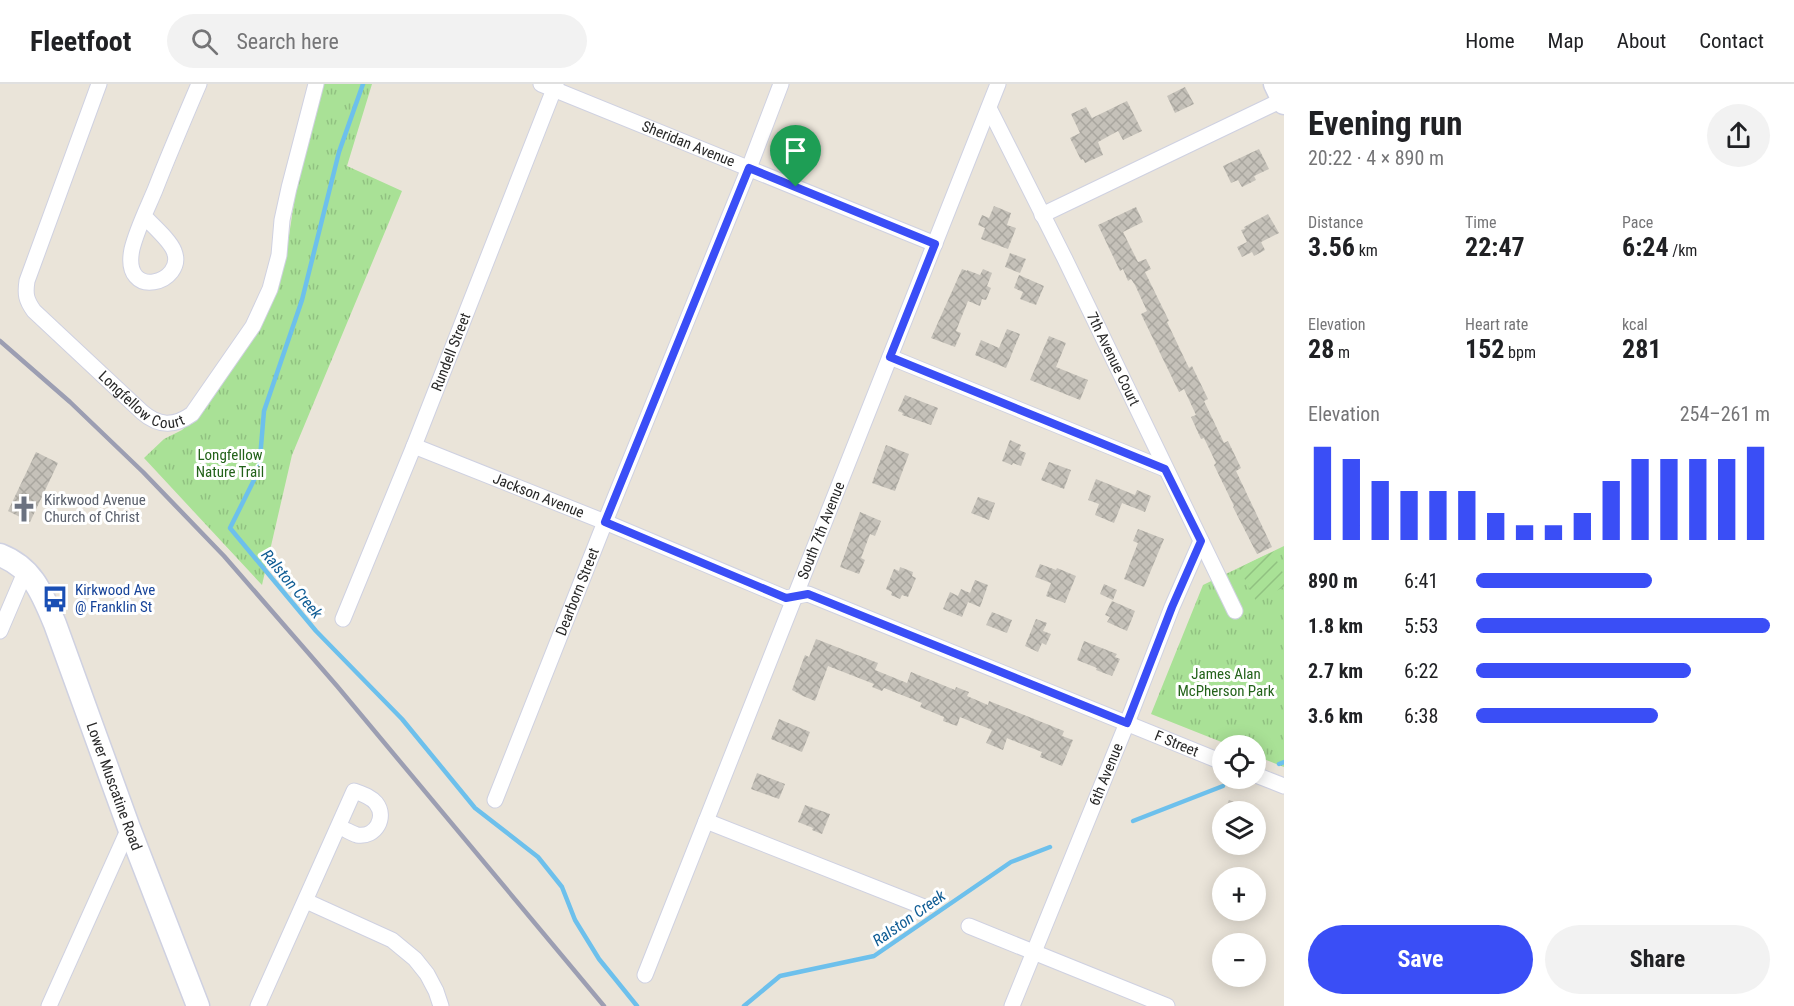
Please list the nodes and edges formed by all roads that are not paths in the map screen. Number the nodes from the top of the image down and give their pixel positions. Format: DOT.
graph roads {
  1 [pos="99,84"];
  2 [pos="199,84"];
  3 [pos="316,84"];
  4 [pos="781,84"];
  5 [pos="998,84"];
  6 [pos="550,86"];
  7 [pos="1280,96"];
  8 [pos="988,108"];
  9 [pos="749,168"];
  10 [pos="1042,215"];
  11 [pos="144,216"];
  12 [pos="935,244"];
  13 [pos="890,357"];
  14 [pos="414,446"];
  15 [pos="1165,469"];
  16 [pos="605,522"];
  17 [pos="1201,541"];
  18 [pos="0,555"];
  19 [pos="26,570"];
  20 [pos="795,596"];
  21 [pos="1235,611"];
  22 [pos="343,620"];
  23 [pos="0,631"];
  24 [pos="1127,723"];
  25 [pos="1212,758"];
  26 [pos="1266,779"];
  27 [pos="1284,786"];
  28 [pos="495,800"];
  29 [pos="706,821"];
  30 [pos="339,827"];
  31 [pos="129,828"];
  32 [pos="306,901"];
  33 [pos="924,908"];
  34 [pos="969,926"];
  35 [pos="1033,952"];
  36 [pos="645,975"];
  37 [pos="50,1006"];
  38 [pos="198,1006"];
  39 [pos="258,1006"];
  40 [pos="441,1006"];
  41 [pos="1012,1006"];
  42 [pos="1167,1006"];
  1 -- 3 [label="street, Longfellow Court"];
  2 -- 11 [label="street"];
  4 -- 9 [label="street, Dearborn Street"];
  5 -- 8 [label="street, South 7th Avenue"];
  6 -- 9 [label="street, Sheridan Avenue"];
  6 -- 14 [label="street, Rundell Street"];
  7 -- 10 [label="street"];
  8 -- 10 [label="street, 7th Avenue Court"];
  8 -- 12 [label="street, South 7th Avenue"];
  9 -- 12 [label="street, Sheridan Avenue"];
  9 -- 16 [label="street, Dearborn Street"];
  10 -- 15 [label="street, 7th Avenue Court"];
  12 -- 13 [label="street, South 7th Avenue"];
  13 -- 15 [label="street"];
  13 -- 20 [label="street, South 7th Avenue"];
  14 -- 16 [label="street, Jackson Avenue"];
  14 -- 22 [label="street, Rundell Street"];
  15 -- 17 [label="street, 7th Avenue Court"];
  16 -- 20 [label="street, Jackson Avenue"];
  16 -- 28 [label="street, Dearborn Street"];
  17 -- 21 [label="street, 7th Avenue Court"];
  17 -- 24 [label="street, 6th Avenue"];
  18 -- 19 [label="main road"];
  19 -- 23 [label="street"];
  19 -- 31 [label="main road, Lower Muscatine Road"];
  20 -- 24 [label="street, F Street"];
  20 -- 29 [label="street, South 7th Avenue"];
  24 -- 25 [label="street, F Street"];
  24 -- 35 [label="street, 6th Avenue"];
  26 -- 27 [label="street"];
  29 -- 33 [label="street"];
  29 -- 36 [label="street, South 7th Avenue"];
  30 -- 32 [label="street"];
  31 -- 37 [label="street"];
  31 -- 38 [label="main road, Lower Muscatine Road"];
  32 -- 39 [label="street"];
  32 -- 40 [label="street"];
  34 -- 35 [label="street"];
  35 -- 41 [label="street, 6th Avenue"];
  35 -- 42 [label="street"];
}
